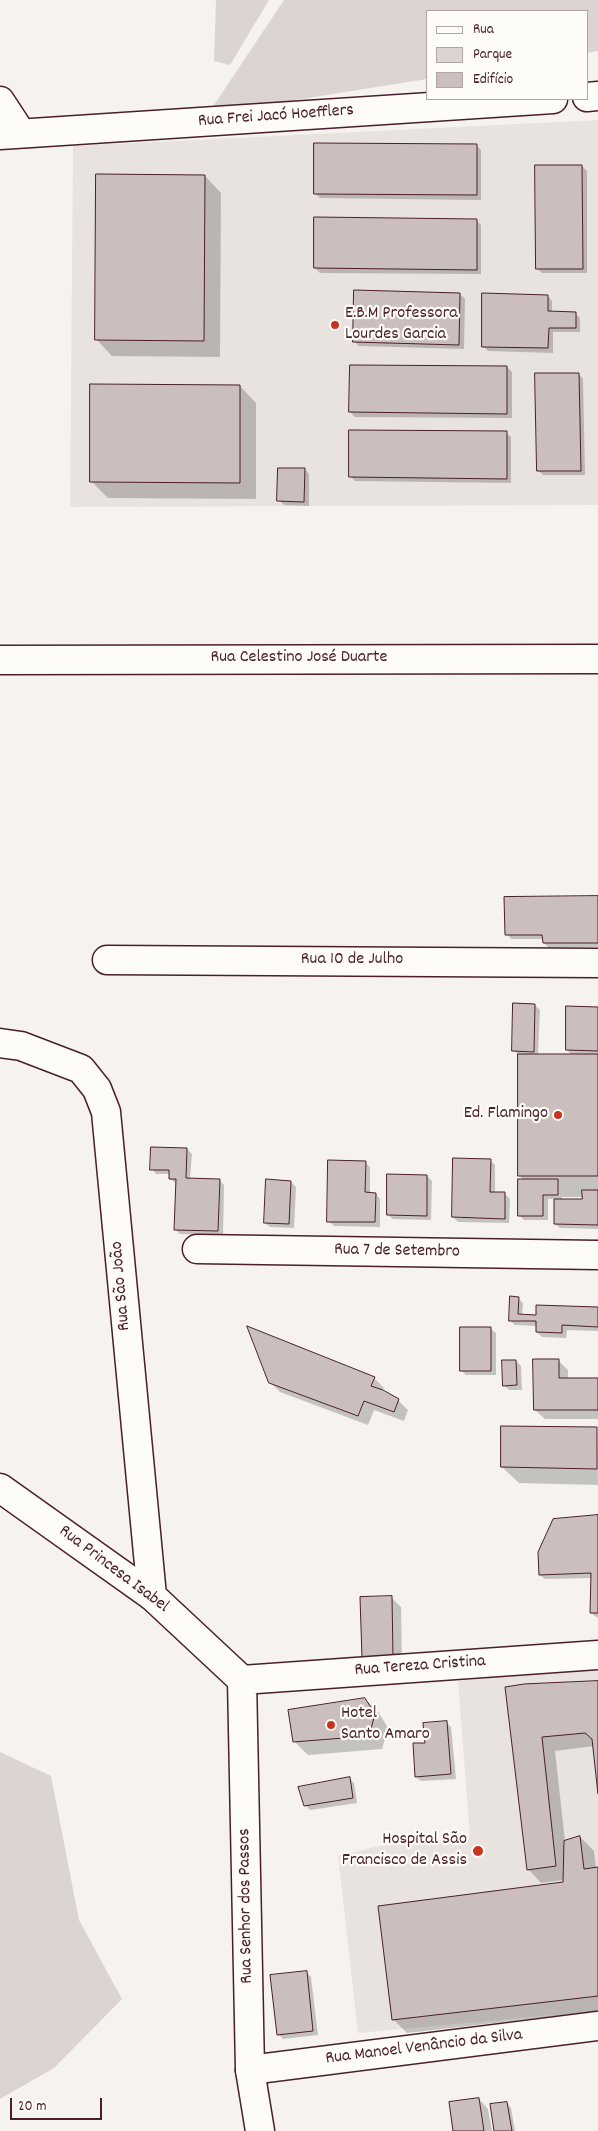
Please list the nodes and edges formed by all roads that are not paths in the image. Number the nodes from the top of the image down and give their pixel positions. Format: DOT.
graph roads {
  1 [pos="537,100"];
  2 [pos="0,101"];
  3 [pos="11,134"];
  4 [pos="598,659"];
  5 [pos="0,660"];
  6 [pos="107,960"];
  7 [pos="598,963"];
  8 [pos="0,1043"];
  9 [pos="196,1249"];
  10 [pos="598,1255"];
  11 [pos="0,1488"];
  12 [pos="152,1596"];
  13 [pos="598,1655"];
  14 [pos="242,1680"];
  15 [pos="598,2026"];
  16 [pos="250,2070"];
  17 [pos="260,2131"];
  1 -- 3 [label="street, Rua Frei Jacó Hoefflers"];
  2 -- 3 [label="street"];
  4 -- 5 [label="street, Rua Celestino José Duarte"];
  6 -- 7 [label="street, Rua 10 de Julho"];
  8 -- 12 [label="street, Rua São João"];
  9 -- 10 [label="street, Rua 7 de Setembro"];
  11 -- 12 [label="street, Rua Princesa Isabel"];
  12 -- 14 [label="street, Rua Princesa Isabel"];
  13 -- 14 [label="street, Rua Tereza Cristina"];
  14 -- 16 [label="street, Rua Senhor dos Passos"];
  15 -- 16 [label="street, Rua Manoel Venâncio da Silva"];
  16 -- 17 [label="street, Rua Senhor dos Passos"];
}
